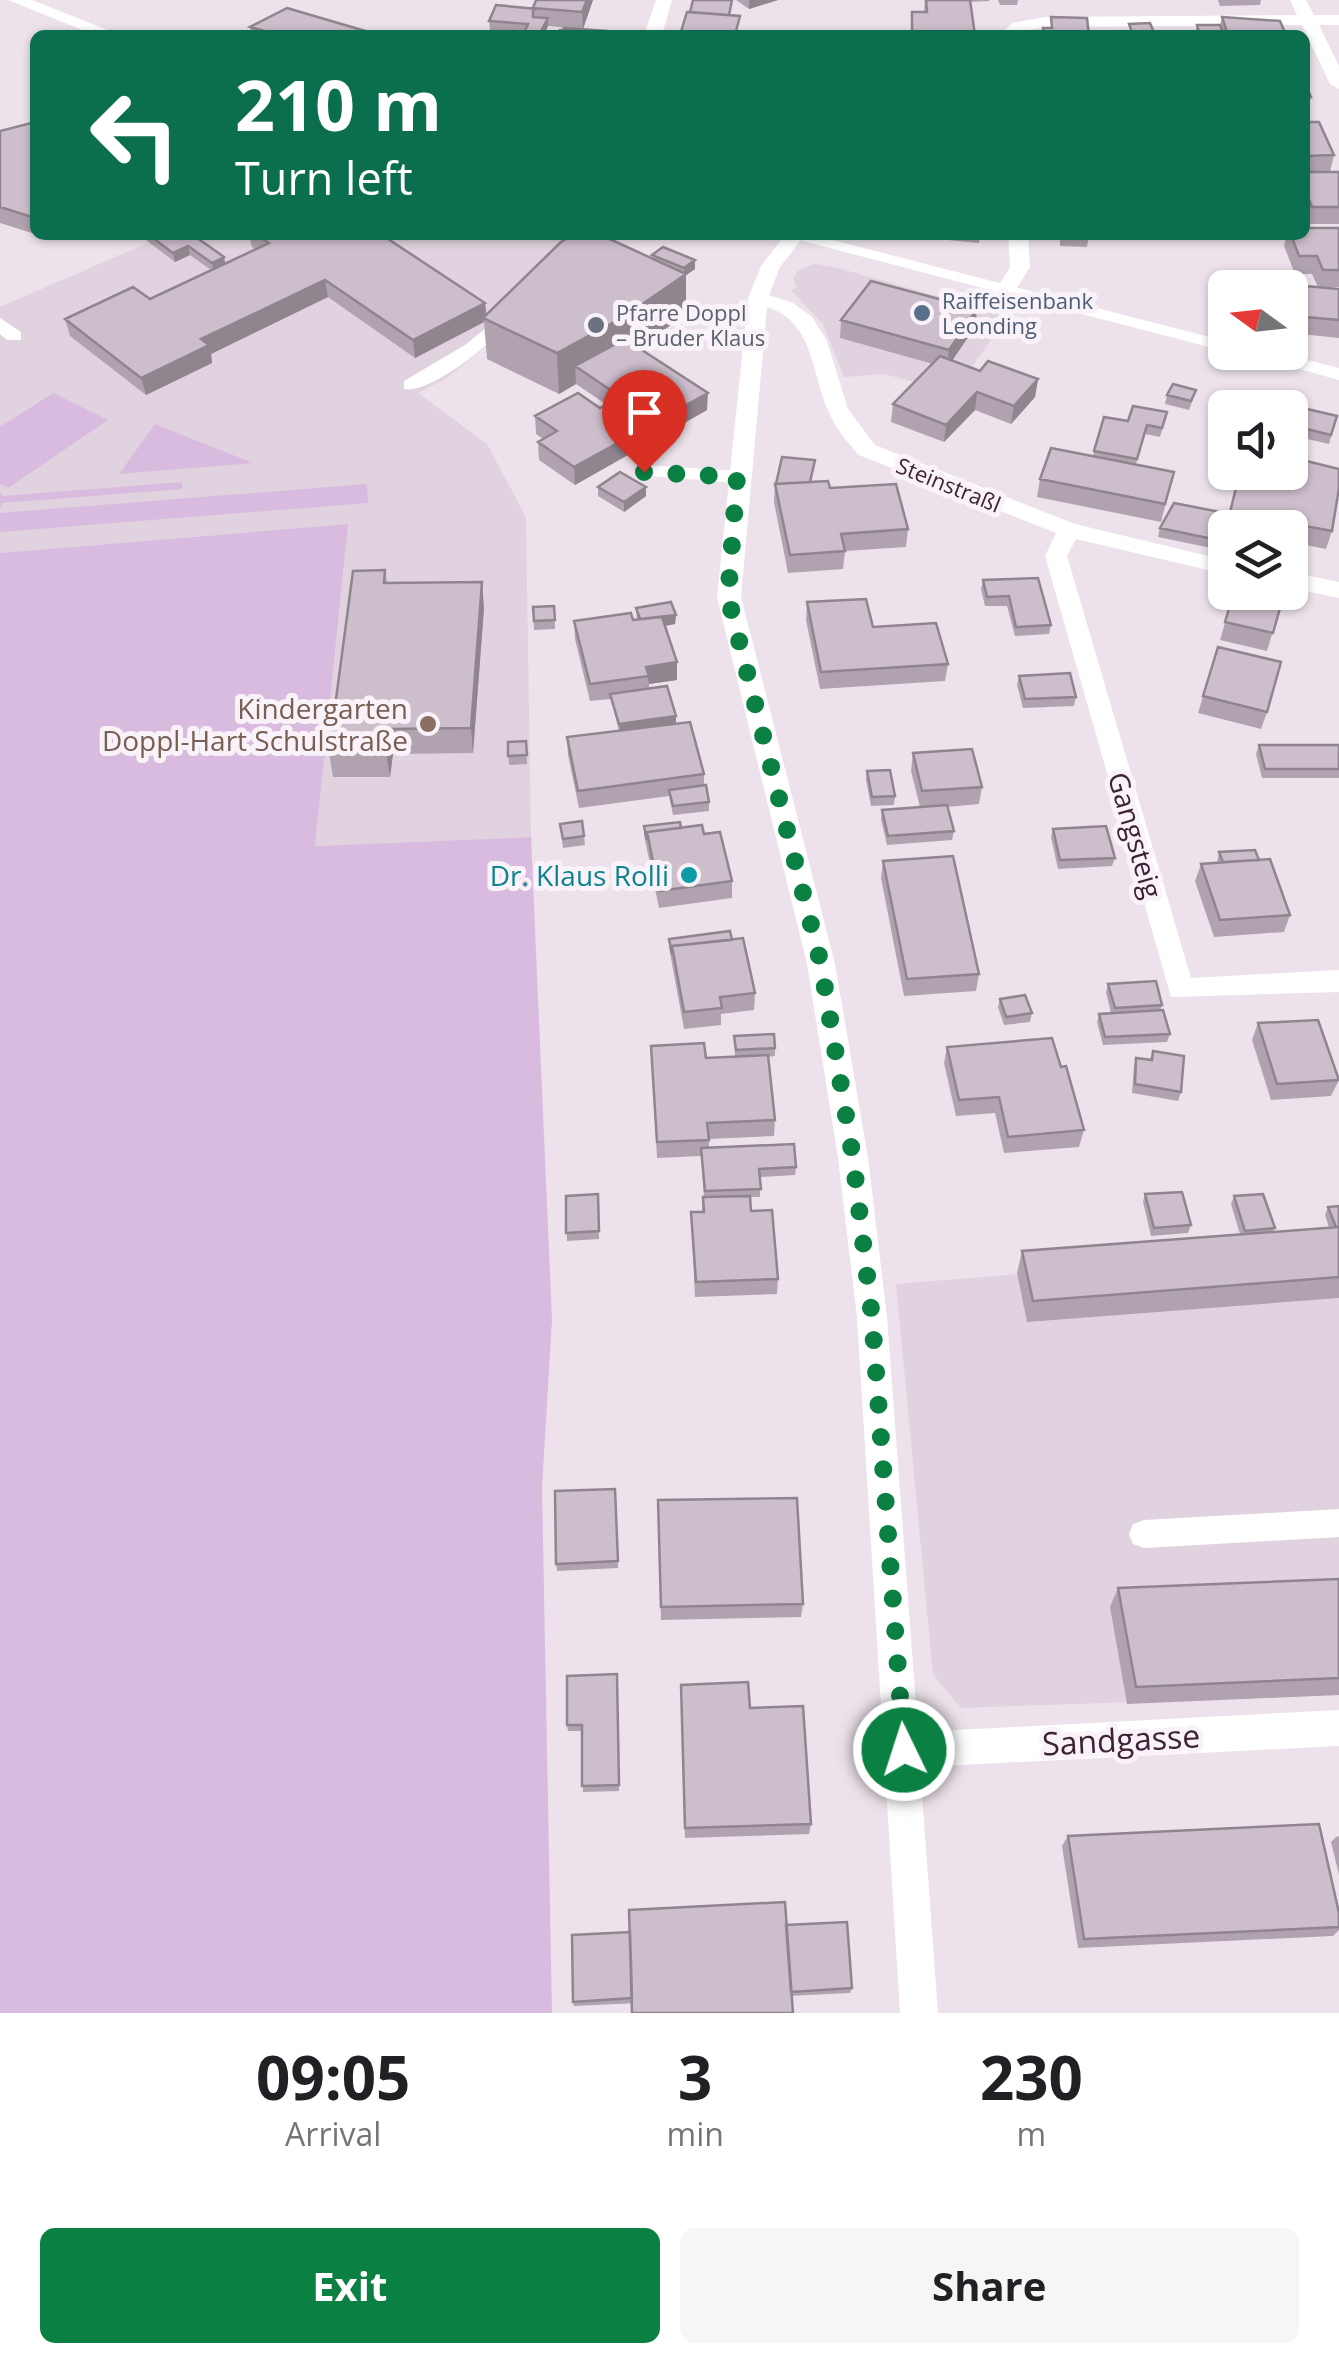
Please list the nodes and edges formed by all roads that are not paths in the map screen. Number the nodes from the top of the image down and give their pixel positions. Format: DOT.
graph roads {
  1 [pos="16,0"];
  2 [pos="664,0"];
  3 [pos="1298,0"];
  4 [pos="1339,20"];
  5 [pos="1308,21"];
  6 [pos="97,30"];
  7 [pos="655,30"];
  8 [pos="1015,30"];
  9 [pos="1339,84"];
  10 [pos="789,240"];
  11 [pos="807,240"];
  12 [pos="1018,240"];
  13 [pos="1005,292"];
  14 [pos="524,298"];
  15 [pos="758,298"];
  16 [pos="1208,343"];
  17 [pos="1308,367"];
  18 [pos="1339,374"];
  19 [pos="411,385"];
  20 [pos="644,472"];
  21 [pos="737,477"];
  22 [pos="1069,530"];
  23 [pos="1208,563"];
  24 [pos="1308,584"];
  25 [pos="1339,590"];
  26 [pos="1339,981"];
  27 [pos="1339,1522"];
  28 [pos="1144,1534"];
  29 [pos="1339,1728"];
  30 [pos="904,1750"];
  31 [pos="919,2013"];
  1 -- 6 [label="street"];
  2 -- 7 [label="street"];
  3 -- 5 [label="street"];
  4 -- 5 [label="street"];
  5 -- 8 [label="street"];
  5 -- 9 [label="street"];
  10 -- 15 [label="street"];
  11 -- 13 [label="street"];
  12 -- 13 [label="street"];
  13 -- 16 [label="street"];
  14 -- 19 [label="lane"];
  15 -- 21 [label="street"];
  15 -- 22 [label="street, Steinstraßl"];
  17 -- 18 [label="street"];
  20 -- 21 [label="lane"];
  21 -- 30 [label="street"];
  22 -- 23 [label="street, Steinstraßl"];
  22 -- 26 [label="street, Gangsteig"];
  24 -- 25 [label="street"];
  27 -- 28 [label="lane"];
  29 -- 30 [label="street, Sandgasse"];
  30 -- 31 [label="street"];
}
